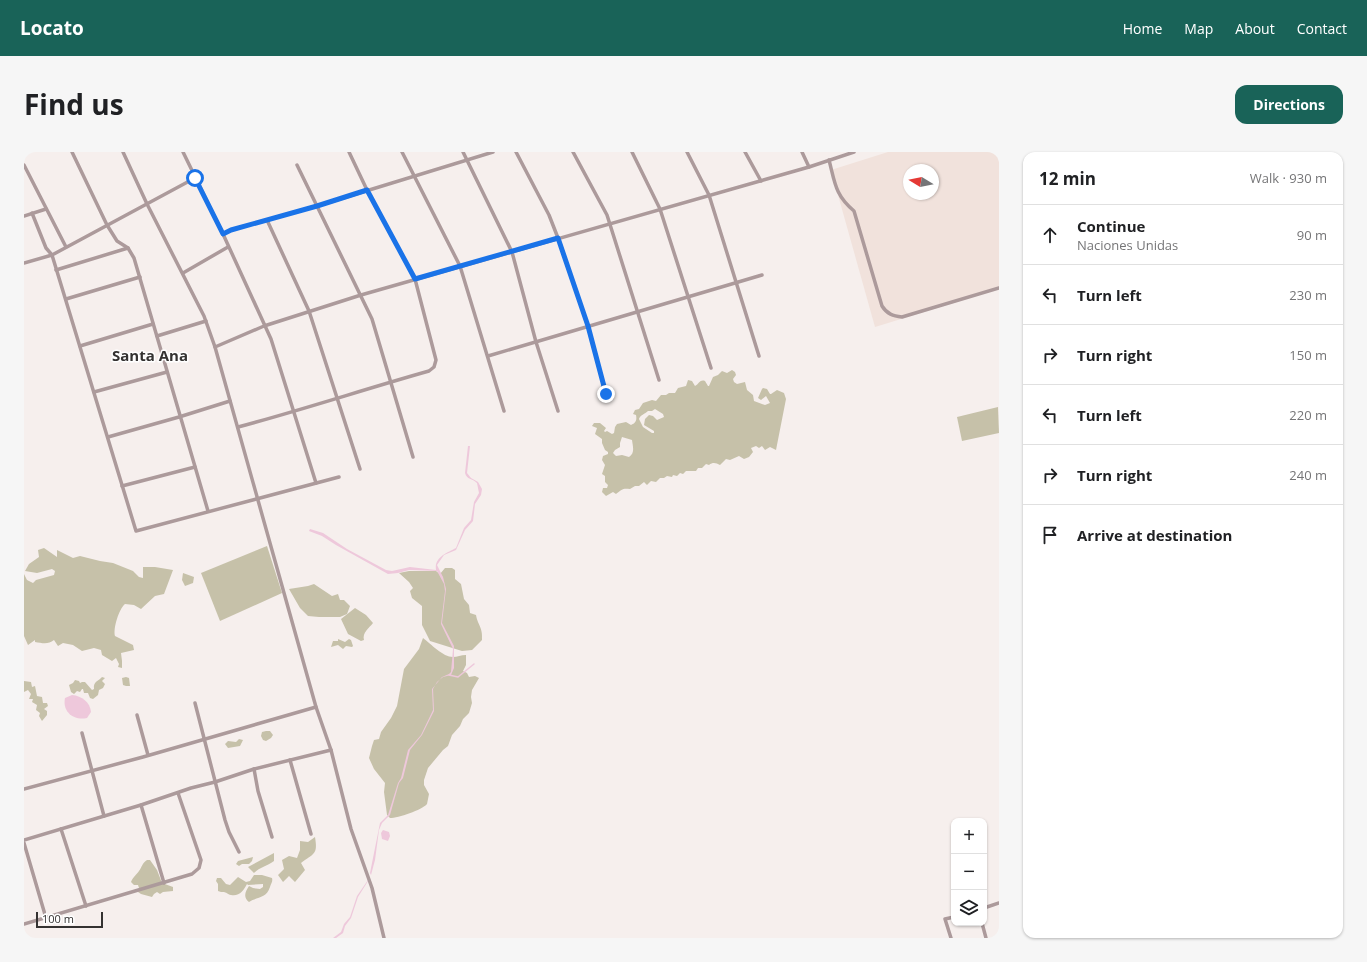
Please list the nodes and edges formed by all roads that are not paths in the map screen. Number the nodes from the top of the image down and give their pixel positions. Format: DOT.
graph roads {
  1 [pos="72,152"];
  2 [pos="123,152"];
  3 [pos="183,152"];
  4 [pos="349,152"];
  5 [pos="402,152"];
  6 [pos="463,152"];
  7 [pos="492,152"];
  8 [pos="516,152"];
  9 [pos="573,152"];
  10 [pos="632,152"];
  11 [pos="687,152"];
  12 [pos="745,152"];
  13 [pos="802,152"];
  14 [pos="854,152"];
  15 [pos="467,160"];
  16 [pos="829,160"];
  17 [pos="24,165"];
  18 [pos="297,165"];
  19 [pos="809,167"];
  20 [pos="414,176"];
  21 [pos="195,178"];
  22 [pos="760,181"];
  23 [pos="367,190"];
  24 [pos="709,195"];
  25 [pos="147,204"];
  26 [pos="317,206"];
  27 [pos="46,209"];
  28 [pos="660,209"];
  29 [pos="32,213"];
  30 [pos="24,216"];
  31 [pos="267,220"];
  32 [pos="609,224"];
  33 [pos="107,225"];
  34 [pos="223,234"];
  35 [pos="558,238"];
  36 [pos="228,247"];
  37 [pos="66,248"];
  38 [pos="128,248"];
  39 [pos="512,252"];
  40 [pos="52,255"];
  41 [pos="24,263"];
  42 [pos="460,266"];
  43 [pos="56,270"];
  44 [pos="183,273"];
  45 [pos="762,275"];
  46 [pos="140,277"];
  47 [pos="415,279"];
  48 [pos="736,283"];
  49 [pos="999,288"];
  50 [pos="361,295"];
  51 [pos="688,297"];
  52 [pos="66,299"];
  53 [pos="309,311"];
  54 [pos="638,312"];
  55 [pos="206,321"];
  56 [pos="153,324"];
  57 [pos="264,326"];
  58 [pos="588,327"];
  59 [pos="157,336"];
  60 [pos="536,342"];
  61 [pos="80,346"];
  62 [pos="215,347"];
  63 [pos="488,356"];
  64 [pos="759,356"];
  65 [pos="711,368"];
  66 [pos="167,372"];
  67 [pos="659,380"];
  68 [pos="391,382"];
  69 [pos="94,392"];
  70 [pos="606,394"];
  71 [pos="338,399"];
  72 [pos="230,401"];
  73 [pos="504,411"];
  74 [pos="558,411"];
  75 [pos="295,412"];
  76 [pos="179,417"];
  77 [pos="238,427"];
  78 [pos="108,437"];
  79 [pos="414,457"];
  80 [pos="195,467"];
  81 [pos="360,469"];
  82 [pos="339,477"];
  83 [pos="316,483"];
  84 [pos="122,486"];
  85 [pos="257,499"];
  86 [pos="208,512"];
  87 [pos="195,703"];
  88 [pos="316,707"];
  89 [pos="137,715"];
  90 [pos="82,733"];
  91 [pos="204,739"];
  92 [pos="331,750"];
  93 [pos="148,755"];
  94 [pos="290,760"];
  95 [pos="254,769"];
  96 [pos="92,770"];
  97 [pos="215,782"];
  98 [pos="24,789"];
  99 [pos="178,792"];
  100 [pos="141,805"];
  101 [pos="104,816"];
  102 [pos="61,829"];
  103 [pos="311,834"];
  104 [pos="272,837"];
  105 [pos="24,842"];
  106 [pos="239,852"];
  107 [pos="164,883"];
  108 [pos="999,903"];
  109 [pos="86,906"];
  110 [pos="987,907"];
  111 [pos="46,918"];
  112 [pos="951,918"];
  113 [pos="24,924"];
  114 [pos="983,926"];
  115 [pos="384,938"];
  116 [pos="950,938"];
  117 [pos="986,938"];
  1 -- 33 [label="street"];
  2 -- 25 [label="street"];
  3 -- 21 [label="street"];
  4 -- 23 [label="street"];
  5 -- 20 [label="street"];
  6 -- 15 [label="street"];
  7 -- 15 [label="street"];
  8 -- 35 [label="street"];
  9 -- 32 [label="street"];
  10 -- 28 [label="street"];
  11 -- 24 [label="street"];
  12 -- 22 [label="street"];
  13 -- 19 [label="street"];
  14 -- 16 [label="street"];
  15 -- 20 [label="street"];
  15 -- 39 [label="street"];
  16 -- 19 [label="street"];
  16 -- 49 [label="street"];
  17 -- 27 [label="street"];
  18 -- 26 [label="street"];
  19 -- 22 [label="street"];
  20 -- 23 [label="street"];
  20 -- 42 [label="street"];
  21 -- 25 [label="street"];
  21 -- 34 [label="street"];
  22 -- 24 [label="street"];
  23 -- 26 [label="street"];
  23 -- 47 [label="street"];
  24 -- 28 [label="street"];
  24 -- 48 [label="street"];
  25 -- 33 [label="street"];
  25 -- 44 [label="street"];
  26 -- 31 [label="street"];
  26 -- 50 [label="street"];
  27 -- 29 [label="street"];
  27 -- 37 [label="street"];
  28 -- 32 [label="street"];
  28 -- 51 [label="street"];
  29 -- 30 [label="street"];
  29 -- 40 [label="street"];
  31 -- 34 [label="street"];
  31 -- 53 [label="street"];
  32 -- 35 [label="street"];
  32 -- 54 [label="street"];
  33 -- 37 [label="street"];
  33 -- 38 [label="street"];
  34 -- 36 [label="street"];
  35 -- 39 [label="street"];
  35 -- 58 [label="street"];
  36 -- 44 [label="street"];
  36 -- 57 [label="street"];
  37 -- 40 [label="street"];
  38 -- 43 [label="street"];
  38 -- 46 [label="street"];
  39 -- 42 [label="street"];
  39 -- 60 [label="street"];
  40 -- 41 [label="street"];
  40 -- 43 [label="street"];
  42 -- 47 [label="street"];
  42 -- 63 [label="street"];
  43 -- 52 [label="street"];
  44 -- 55 [label="street"];
  45 -- 48 [label="street"];
  46 -- 52 [label="street"];
  46 -- 56 [label="street"];
  47 -- 50 [label="street"];
  47 -- 68 [label="street"];
  48 -- 51 [label="street"];
  48 -- 64 [label="street"];
  50 -- 53 [label="street"];
  50 -- 68 [label="street"];
  51 -- 54 [label="street"];
  51 -- 65 [label="street"];
  52 -- 61 [label="street"];
  53 -- 57 [label="street"];
  53 -- 71 [label="street"];
  54 -- 58 [label="street"];
  54 -- 67 [label="street"];
  55 -- 59 [label="street"];
  55 -- 62 [label="street"];
  56 -- 59 [label="street"];
  56 -- 61 [label="street"];
  57 -- 62 [label="street"];
  57 -- 75 [label="street"];
  58 -- 60 [label="street"];
  58 -- 70 [label="street"];
  59 -- 66 [label="street"];
  60 -- 63 [label="street"];
  60 -- 74 [label="street"];
  61 -- 69 [label="street"];
  62 -- 72 [label="street"];
  63 -- 73 [label="street"];
  66 -- 69 [label="street"];
  66 -- 76 [label="street"];
  68 -- 71 [label="street"];
  68 -- 79 [label="street"];
  69 -- 78 [label="street"];
  71 -- 75 [label="street"];
  71 -- 81 [label="street"];
  72 -- 76 [label="street"];
  72 -- 77 [label="street"];
  75 -- 77 [label="street"];
  75 -- 83 [label="street"];
  76 -- 78 [label="street"];
  76 -- 80 [label="street"];
  77 -- 85 [label="street"];
  78 -- 84 [label="street"];
  80 -- 84 [label="street"];
  80 -- 86 [label="street"];
  82 -- 83 [label="street"];
  83 -- 85 [label="street"];
  84 -- 86 [label="street"];
  85 -- 86 [label="street"];
  85 -- 88 [label="street"];
  87 -- 91 [label="street"];
  88 -- 91 [label="street"];
  88 -- 92 [label="street"];
  89 -- 93 [label="street"];
  90 -- 96 [label="street"];
  91 -- 93 [label="street"];
  91 -- 97 [label="street"];
  92 -- 94 [label="street"];
  92 -- 115 [label="street"];
  93 -- 96 [label="street"];
  94 -- 95 [label="street"];
  94 -- 103 [label="street"];
  95 -- 97 [label="street"];
  95 -- 104 [label="street"];
  96 -- 98 [label="street"];
  96 -- 101 [label="street"];
  97 -- 99 [label="street"];
  97 -- 106 [label="street"];
  99 -- 100 [label="street"];
  99 -- 107 [label="street"];
  100 -- 101 [label="street"];
  100 -- 107 [label="street"];
  101 -- 102 [label="street"];
  102 -- 105 [label="street"];
  102 -- 109 [label="street"];
  105 -- 111 [label="street"];
  107 -- 109 [label="street"];
  108 -- 110 [label="street"];
  109 -- 111 [label="street"];
  111 -- 113 [label="street"];
  112 -- 116 [label="street"];
  114 -- 117 [label="street"];
}
